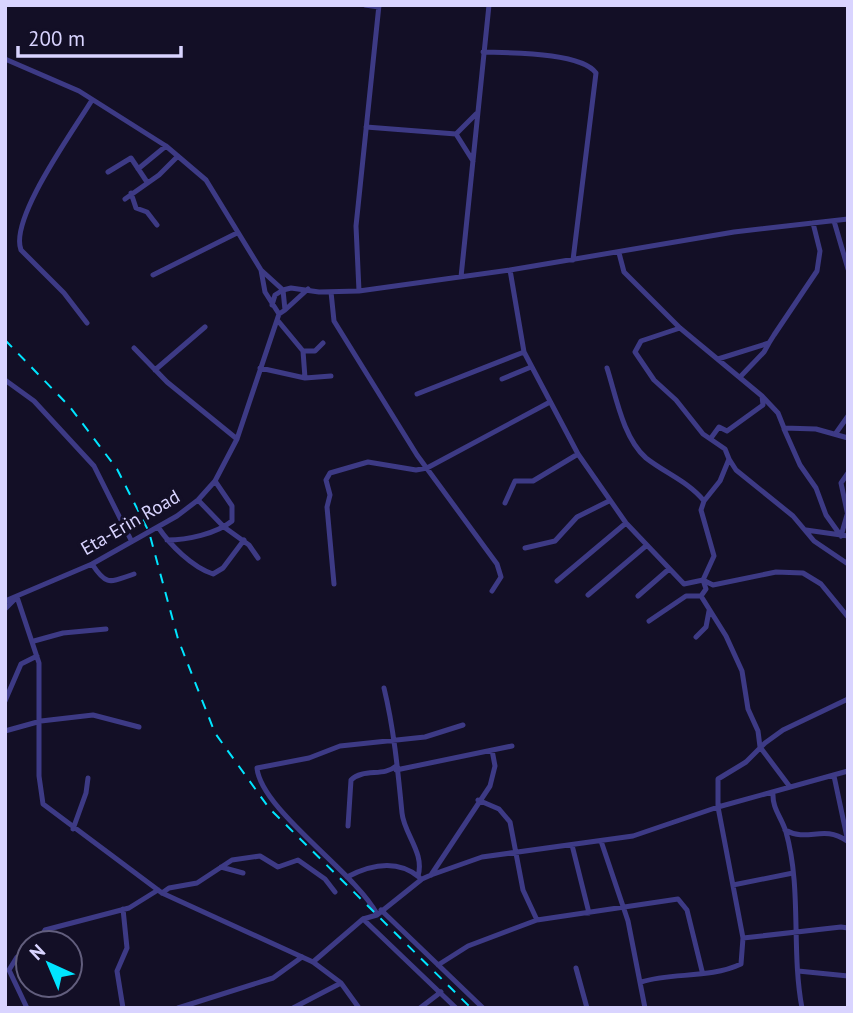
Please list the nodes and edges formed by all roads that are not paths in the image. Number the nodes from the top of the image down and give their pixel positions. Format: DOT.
graph roads {
  1 [pos="365,5"];
  2 [pos="489,5"];
  3 [pos="379,6"];
  4 [pos="483,52"];
  5 [pos="5,59"];
  6 [pos="92,100"];
  7 [pos="478,113"];
  8 [pos="366,127"];
  9 [pos="456,134"];
  10 [pos="166,146"];
  11 [pos="178,156"];
  12 [pos="473,162"];
  13 [pos="138,169"];
  14 [pos="108,172"];
  15 [pos="147,183"];
  16 [pos="131,193"];
  17 [pos="125,199"];
  18 [pos="848,219"];
  19 [pos="834,221"];
  20 [pos="813,223"];
  21 [pos="157,225"];
  22 [pos="237,233"];
  23 [pos="619,253"];
  24 [pos="573,260"];
  25 [pos="848,269"];
  26 [pos="261,270"];
  27 [pos="510,270"];
  28 [pos="153,275"];
  29 [pos="461,277"];
  30 [pos="308,289"];
  31 [pos="283,290"];
  32 [pos="359,291"];
  33 [pos="331,292"];
  34 [pos="272,305"];
  35 [pos="282,312"];
  36 [pos="279,322"];
  37 [pos="87,323"];
  38 [pos="205,327"];
  39 [pos="680,328"];
  40 [pos="769,342"];
  41 [pos="323,343"];
  42 [pos="134,348"];
  43 [pos="303,351"];
  44 [pos="524,352"];
  45 [pos="718,359"];
  46 [pos="531,367"];
  47 [pos="260,368"];
  48 [pos="607,368"];
  49 [pos="155,370"];
  50 [pos="331,376"];
  51 [pos="741,376"];
  52 [pos="305,379"];
  53 [pos="502,379"];
  54 [pos="5,380"];
  55 [pos="417,394"];
  56 [pos="762,396"];
  57 [pos="550,402"];
  58 [pos="848,416"];
  59 [pos="784,428"];
  60 [pos="836,433"];
  61 [pos="711,438"];
  62 [pos="848,438"];
  63 [pos="237,439"];
  64 [pos="578,454"];
  65 [pos="729,459"];
  66 [pos="427,468"];
  67 [pos="848,473"];
  68 [pos="215,481"];
  69 [pos="198,500"];
  70 [pos="609,501"];
  71 [pos="704,501"];
  72 [pos="505,503"];
  73 [pos="847,516"];
  74 [pos="626,523"];
  75 [pos="158,527"];
  76 [pos="224,527"];
  77 [pos="806,530"];
  78 [pos="844,536"];
  79 [pos="131,540"];
  80 [pos="244,540"];
  81 [pos="167,541"];
  82 [pos="647,545"];
  83 [pos="525,548"];
  84 [pos="258,558"];
  85 [pos="92,564"];
  86 [pos="848,564"];
  87 [pos="669,569"];
  88 [pos="134,574"];
  89 [pos="703,580"];
  90 [pos="557,581"];
  91 [pos="334,584"];
  92 [pos="492,591"];
  93 [pos="588,595"];
  94 [pos="638,596"];
  95 [pos="701,596"];
  96 [pos="18,597"];
  97 [pos="5,601"];
  98 [pos="5,609"];
  99 [pos="709,611"];
  100 [pos="848,617"];
  101 [pos="649,621"];
  102 [pos="719,623"];
  103 [pos="706,627"];
  104 [pos="106,629"];
  105 [pos="696,637"];
  106 [pos="34,641"];
  107 [pos="37,656"];
  108 [pos="384,688"];
  109 [pos="848,699"];
  110 [pos="5,701"];
  111 [pos="41,721"];
  112 [pos="463,725"];
  113 [pos="139,727"];
  114 [pos="5,731"];
  115 [pos="393,740"];
  116 [pos="512,746"];
  117 [pos="760,747"];
  118 [pos="492,750"];
  119 [pos="396,768"];
  120 [pos="848,771"];
  121 [pos="834,776"];
  122 [pos="88,778"];
  123 [pos="790,787"];
  124 [pos="773,792"];
  125 [pos="760,796"];
  126 [pos="478,800"];
  127 [pos="772,804"];
  128 [pos="718,807"];
  129 [pos="348,825"];
  130 [pos="73,829"];
  131 [pos="786,830"];
  132 [pos="601,841"];
  133 [pos="848,842"];
  134 [pos="572,845"];
  135 [pos="515,851"];
  136 [pos="221,867"];
  137 [pos="243,873"];
  138 [pos="793,873"];
  139 [pos="431,875"];
  140 [pos="347,877"];
  141 [pos="420,877"];
  142 [pos="733,885"];
  143 [pos="160,892"];
  144 [pos="335,892"];
  145 [pos="623,905"];
  146 [pos="123,909"];
  147 [pos="379,912"];
  148 [pos="589,913"];
  149 [pos="363,919"];
  150 [pos="537,920"];
  151 [pos="48,929"];
  152 [pos="848,929"];
  153 [pos="798,933"];
  154 [pos="743,938"];
  155 [pos="302,957"];
  156 [pos="14,962"];
  157 [pos="313,962"];
  158 [pos="438,965"];
  159 [pos="576,968"];
  160 [pos="702,971"];
  161 [pos="798,971"];
  162 [pos="848,976"];
  163 [pos="8,979"];
  164 [pos="640,982"];
  165 [pos="341,984"];
  166 [pos="441,992"];
  167 [pos="27,1008"];
  168 [pos="123,1008"];
  169 [pos="178,1008"];
  170 [pos="293,1008"];
  171 [pos="359,1008"];
  172 [pos="420,1008"];
  173 [pos="456,1008"];
  174 [pos="482,1008"];
  175 [pos="587,1008"];
  176 [pos="645,1008"];
  177 [pos="802,1008"];
  1 -- 3 [label="street"];
  2 -- 4 [label="street"];
  3 -- 8 [label="street"];
  4 -- 7 [label="street"];
  4 -- 24 [label="street"];
  5 -- 6 [label="street"];
  6 -- 10 [label="street"];
  6 -- 37 [label="street"];
  7 -- 9 [label="street"];
  7 -- 12 [label="street"];
  8 -- 9 [label="street"];
  8 -- 32 [label="street"];
  9 -- 12 [label="street"];
  10 -- 11 [label="street"];
  10 -- 13 [label="street"];
  11 -- 15 [label="street"];
  11 -- 22 [label="street"];
  12 -- 29 [label="street"];
  13 -- 14 [label="street"];
  13 -- 15 [label="street"];
  15 -- 16 [label="street"];
  16 -- 17 [label="street"];
  16 -- 21 [label="street"];
  18 -- 19 [label="street"];
  19 -- 20 [label="street"];
  19 -- 25 [label="street"];
  20 -- 23 [label="street"];
  20 -- 40 [label="street"];
  22 -- 26 [label="street"];
  22 -- 28 [label="street"];
  23 -- 24 [label="street"];
  23 -- 39 [label="street"];
  24 -- 27 [label="street"];
  26 -- 31 [label="street"];
  26 -- 34 [label="street"];
  27 -- 29 [label="street"];
  27 -- 44 [label="street"];
  29 -- 32 [label="street"];
  30 -- 31 [label="street"];
  30 -- 33 [label="street"];
  30 -- 35 [label="street"];
  31 -- 34 [label="street"];
  31 -- 35 [label="street, Eta-Erin Road"];
  32 -- 33 [label="street"];
  33 -- 66 [label="street"];
  34 -- 35 [label="street"];
  35 -- 36 [label="street, Eta-Erin Road"];
  36 -- 43 [label="street"];
  36 -- 47 [label="street, Eta-Erin Road"];
  38 -- 49 [label="street"];
  39 -- 45 [label="street"];
  39 -- 61 [label="street"];
  40 -- 45 [label="street"];
  40 -- 51 [label="street"];
  41 -- 43 [label="street"];
  42 -- 49 [label="street"];
  43 -- 52 [label="street"];
  44 -- 46 [label="street"];
  44 -- 55 [label="street"];
  45 -- 51 [label="street"];
  46 -- 53 [label="street"];
  46 -- 57 [label="street"];
  47 -- 52 [label="street"];
  47 -- 63 [label="street, Eta-Erin Road"];
  48 -- 71 [label="street"];
  49 -- 63 [label="street"];
  50 -- 52 [label="street"];
  51 -- 56 [label="street"];
  54 -- 79 [label="street"];
  56 -- 59 [label="street"];
  56 -- 61 [label="street"];
  57 -- 64 [label="street"];
  57 -- 66 [label="street"];
  58 -- 60 [label="street"];
  59 -- 60 [label="street"];
  59 -- 78 [label="street"];
  60 -- 62 [label="street"];
  61 -- 65 [label="street"];
  63 -- 68 [label="street, Eta-Erin Road"];
  64 -- 70 [label="street"];
  64 -- 72 [label="street"];
  65 -- 71 [label="street"];
  65 -- 77 [label="street"];
  66 -- 91 [label="street"];
  66 -- 92 [label="street"];
  67 -- 73 [label="street"];
  68 -- 69 [label="street, Eta-Erin Road"];
  68 -- 76 [label="street"];
  69 -- 75 [label="street, Eta-Erin Road"];
  69 -- 76 [label="street"];
  70 -- 74 [label="street"];
  70 -- 83 [label="street"];
  71 -- 89 [label="street"];
  73 -- 78 [label="street"];
  74 -- 82 [label="street"];
  74 -- 90 [label="street"];
  75 -- 79 [label="street, Eta-Erin Road"];
  75 -- 81 [label="street"];
  76 -- 80 [label="street"];
  76 -- 81 [label="street"];
  77 -- 78 [label="street"];
  77 -- 86 [label="street"];
  79 -- 85 [label="street, Eta-Erin Road"];
  80 -- 81 [label="street"];
  80 -- 84 [label="street"];
  82 -- 87 [label="street"];
  82 -- 93 [label="street"];
  85 -- 88 [label="street"];
  85 -- 96 [label="street, Eta-Erin Road"];
  87 -- 89 [label="street"];
  87 -- 94 [label="street"];
  89 -- 95 [label="street"];
  89 -- 100 [label="street"];
  95 -- 99 [label="street"];
  95 -- 101 [label="street"];
  96 -- 97 [label="street, Eta-Erin Road"];
  96 -- 98 [label="street"];
  96 -- 106 [label="street"];
  99 -- 102 [label="street"];
  99 -- 103 [label="street"];
  102 -- 103 [label="street"];
  102 -- 117 [label="street"];
  103 -- 105 [label="street"];
  104 -- 106 [label="street"];
  106 -- 107 [label="street"];
  107 -- 110 [label="street"];
  107 -- 111 [label="street"];
  108 -- 115 [label="street"];
  109 -- 117 [label="street"];
  111 -- 113 [label="street"];
  111 -- 114 [label="street"];
  111 -- 130 [label="street"];
  112 -- 115 [label="street"];
  115 -- 119 [label="street"];
  115 -- 140 [label="street"];
  116 -- 118 [label="street"];
  117 -- 123 [label="street"];
  117 -- 128 [label="street"];
  118 -- 119 [label="street"];
  118 -- 126 [label="street"];
  119 -- 129 [label="street"];
  119 -- 141 [label="street"];
  120 -- 121 [label="street"];
  121 -- 123 [label="street"];
  121 -- 133 [label="street"];
  122 -- 130 [label="street"];
  123 -- 124 [label="street"];
  124 -- 125 [label="street"];
  124 -- 127 [label="street"];
  125 -- 127 [label="street"];
  125 -- 128 [label="street"];
  126 -- 135 [label="street"];
  126 -- 139 [label="street"];
  127 -- 131 [label="street"];
  128 -- 132 [label="street"];
  128 -- 142 [label="street"];
  130 -- 143 [label="street"];
  131 -- 133 [label="street"];
  131 -- 138 [label="street"];
  132 -- 134 [label="street"];
  132 -- 145 [label="street"];
  134 -- 135 [label="street"];
  134 -- 148 [label="street"];
  135 -- 139 [label="street"];
  135 -- 150 [label="street"];
  136 -- 137 [label="street"];
  136 -- 143 [label="street"];
  136 -- 144 [label="street"];
  138 -- 142 [label="street"];
  138 -- 153 [label="street"];
  139 -- 141 [label="street"];
  140 -- 141 [label="street"];
  140 -- 147 [label="street"];
  141 -- 147 [label="street"];
  142 -- 154 [label="street"];
  143 -- 146 [label="street"];
  143 -- 155 [label="street"];
  145 -- 148 [label="street"];
  145 -- 160 [label="street"];
  145 -- 164 [label="street"];
  146 -- 151 [label="street"];
  146 -- 168 [label="street"];
  147 -- 149 [label="street"];
  147 -- 158 [label="street"];
  148 -- 150 [label="street"];
  149 -- 157 [label="street"];
  149 -- 166 [label="street"];
  150 -- 158 [label="street"];
  152 -- 153 [label="street"];
  153 -- 154 [label="street"];
  153 -- 161 [label="street"];
  154 -- 160 [label="street"];
  155 -- 157 [label="street"];
  155 -- 169 [label="street"];
  156 -- 163 [label="street"];
  157 -- 165 [label="street"];
  158 -- 174 [label="street"];
  159 -- 175 [label="street"];
  160 -- 164 [label="street"];
  161 -- 162 [label="street"];
  161 -- 177 [label="street"];
  163 -- 167 [label="street"];
  164 -- 176 [label="street"];
  165 -- 170 [label="street"];
  165 -- 171 [label="street"];
  166 -- 172 [label="street"];
  166 -- 173 [label="street"];
}
